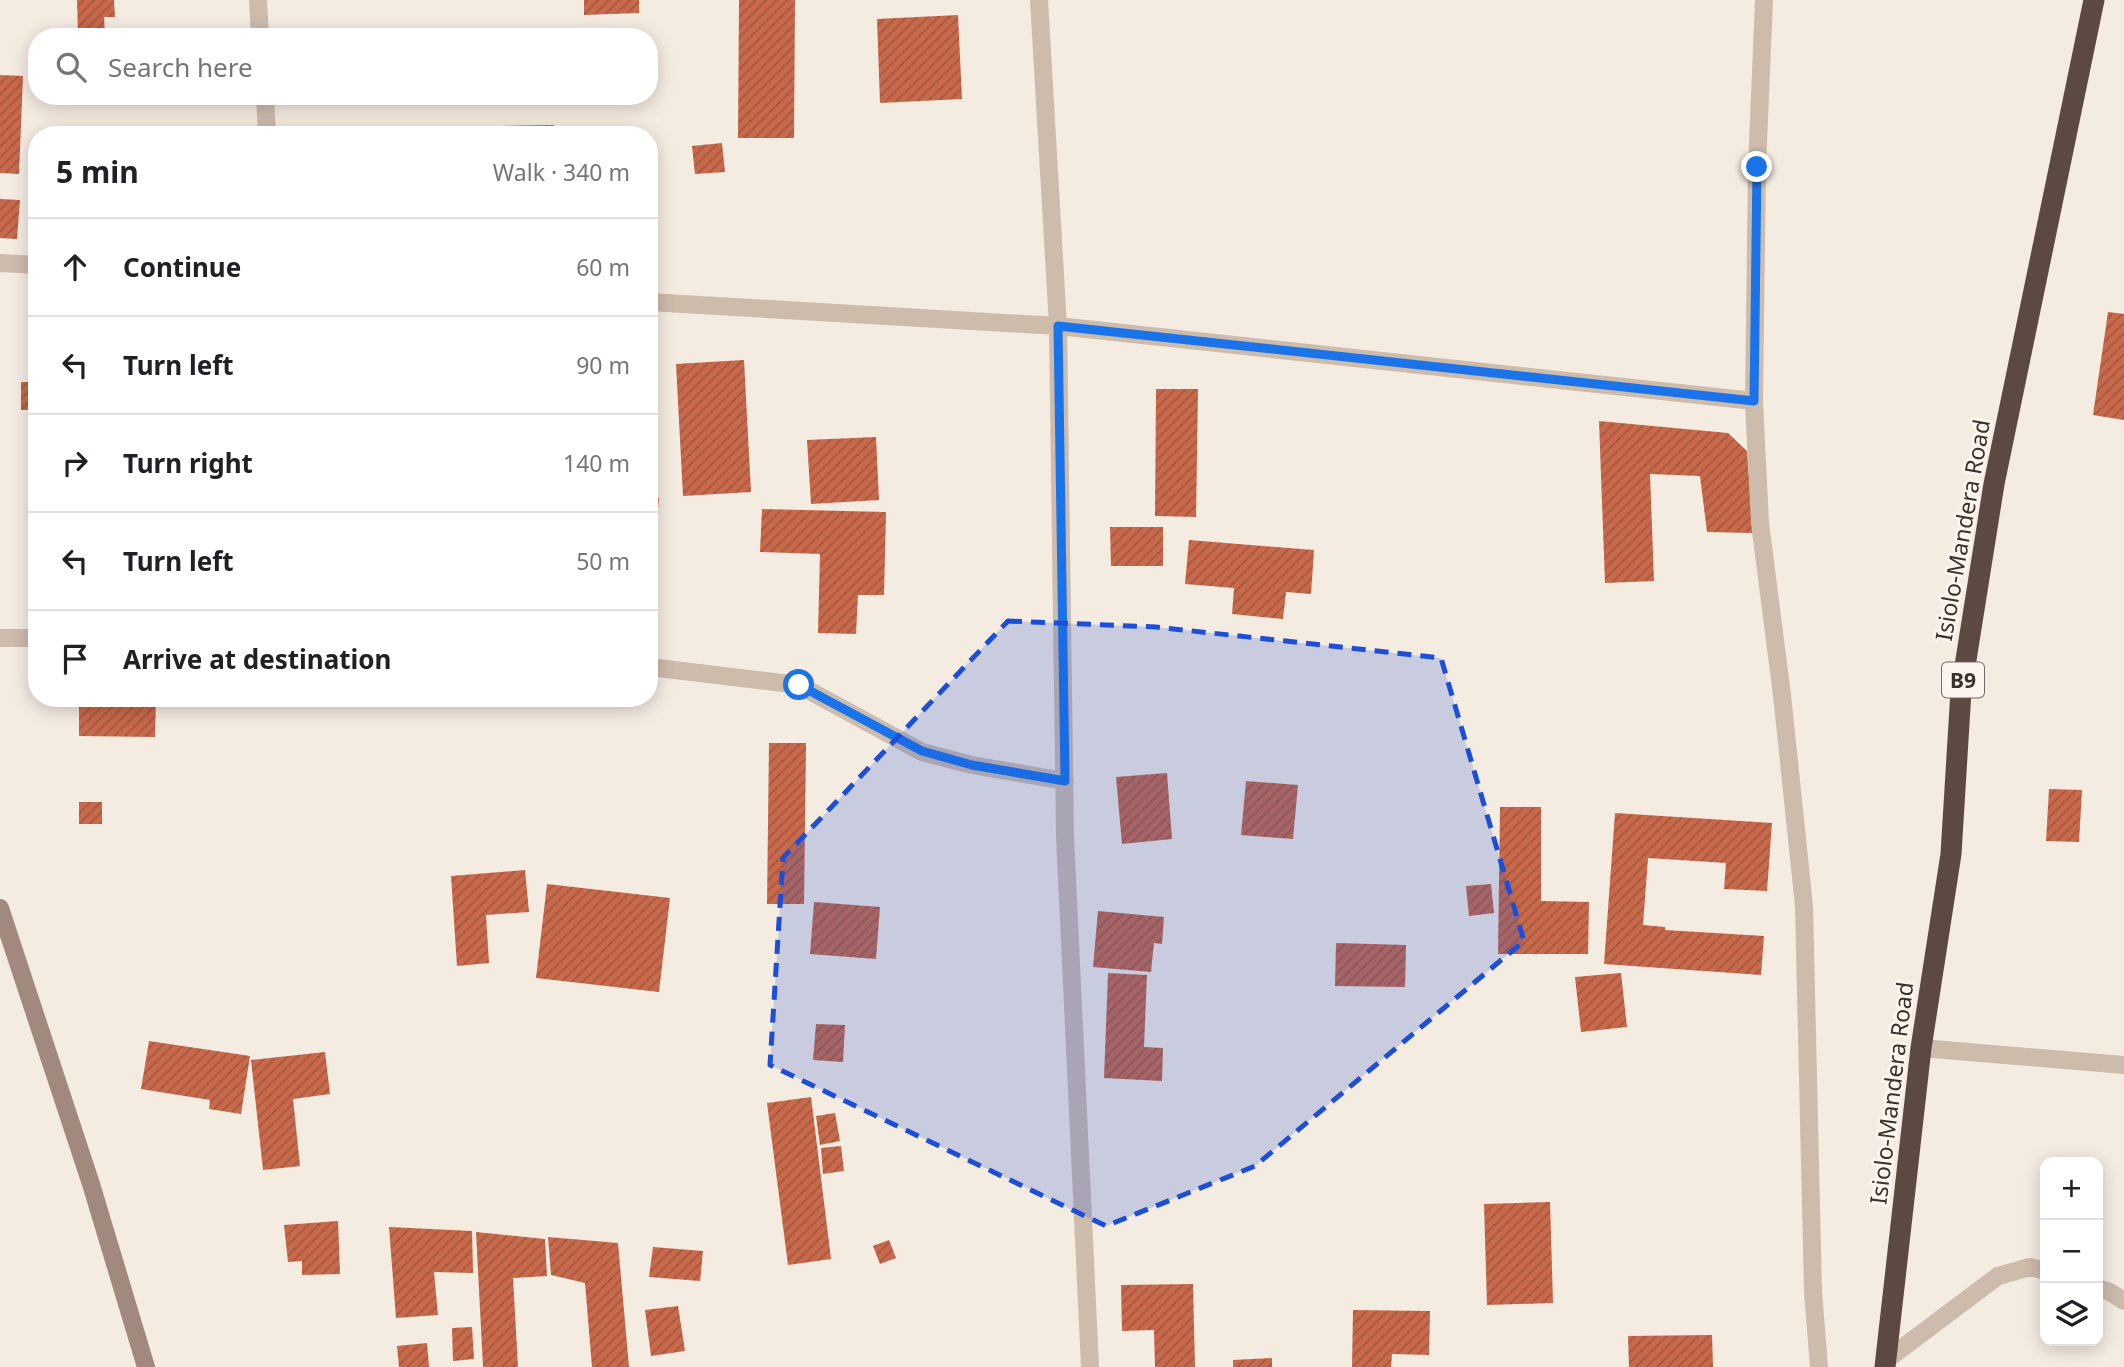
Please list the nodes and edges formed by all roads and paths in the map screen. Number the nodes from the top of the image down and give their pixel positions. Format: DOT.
graph roads {
  1 [pos="258,0"];
  2 [pos="1039,0"];
  3 [pos="1763,0"];
  4 [pos="2094,0"];
  5 [pos="260,28"];
  6 [pos="265,105"];
  7 [pos="267,126"];
  8 [pos="0,263"];
  9 [pos="28,265"];
  10 [pos="658,303"];
  11 [pos="1058,326"];
  12 [pos="1754,401"];
  13 [pos="0,638"];
  14 [pos="28,638"];
  15 [pos="658,668"];
  16 [pos="1065,781"];
  17 [pos="0,908"];
  18 [pos="1921,1048"];
  19 [pos="2124,1065"];
  20 [pos="2040,1270"];
  21 [pos="2103,1290"];
  22 [pos="2124,1301"];
  23 [pos="1885,1364"];
  24 [pos="146,1367"];
  25 [pos="1090,1367"];
  26 [pos="1819,1367"];
  1 -- 5 [label="street"];
  2 -- 11 [label="street"];
  3 -- 12 [label="street"];
  4 -- 18 [label="highway, Isiolo-Mandera Road / B9"];
  6 -- 7 [label="street"];
  8 -- 9 [label="street"];
  10 -- 11 [label="street"];
  11 -- 12 [label="street"];
  11 -- 16 [label="street"];
  12 -- 26 [label="street"];
  13 -- 14 [label="street"];
  15 -- 16 [label="street"];
  16 -- 25 [label="street"];
  17 -- 24 [label="main road"];
  18 -- 19 [label="street"];
  18 -- 23 [label="highway, Isiolo-Mandera Road / B9"];
  20 -- 23 [label="street"];
  21 -- 22 [label="street"];
}
